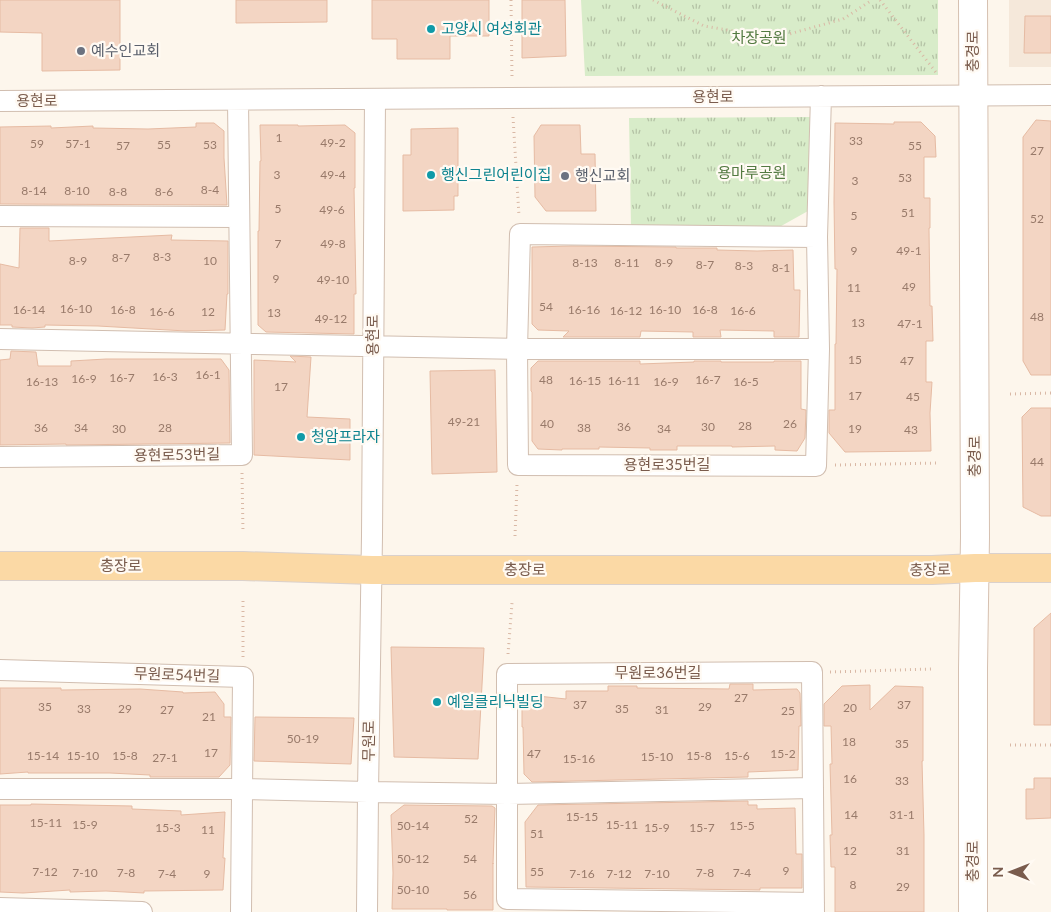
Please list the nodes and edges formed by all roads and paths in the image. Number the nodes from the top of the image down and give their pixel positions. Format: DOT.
graph roads {
  1 [pos="511,0"];
  2 [pos="654,0"];
  3 [pos="872,0"];
  4 [pos="880,0"];
  5 [pos="973,0"];
  6 [pos="942,78"];
  7 [pos="512,79"];
  8 [pos="974,95"];
  9 [pos="1051,95"];
  10 [pos="821,96"];
  11 [pos="375,99"];
  12 [pos="238,100"];
  13 [pos="0,101"];
  14 [pos="513,114"];
  15 [pos="0,216"];
  16 [pos="239,217"];
  17 [pos="520,234"];
  18 [pos="817,236"];
  19 [pos="0,339"];
  20 [pos="241,343"];
  21 [pos="373,346"];
  22 [pos="517,349"];
  23 [pos="818,349"];
  24 [pos="1051,393"];
  25 [pos="1010,394"];
  26 [pos="242,455"];
  27 [pos="0,457"];
  28 [pos="939,463"];
  29 [pos="518,465"];
  30 [pos="816,466"];
  31 [pos="243,532"];
  32 [pos="516,536"];
  33 [pos="0,566"];
  34 [pos="975,568"];
  35 [pos="1051,568"];
  36 [pos="372,570"];
  37 [pos="243,601"];
  38 [pos="512,602"];
  39 [pos="931,669"];
  40 [pos="0,670"];
  41 [pos="812,672"];
  42 [pos="507,674"];
  43 [pos="243,677"];
  44 [pos="1010,745"];
  45 [pos="1051,745"];
  46 [pos="813,788"];
  47 [pos="0,789"];
  48 [pos="242,789"];
  49 [pos="368,792"];
  50 [pos="507,794"];
  51 [pos="0,908"];
  52 [pos="814,908"];
  53 [pos="142,912"];
  54 [pos="241,912"];
  55 [pos="367,912"];
  56 [pos="973,912"];
  1 -- 7 [label="path"];
  2 -- 3 [label="path"];
  4 -- 6 [label="path"];
  5 -- 8 [label="main road, 충경로"];
  8 -- 9 [label="street, 용현로"];
  8 -- 10 [label="street, 용현로"];
  8 -- 34 [label="main road, 충경로"];
  10 -- 11 [label="street, 용현로"];
  10 -- 18 [label="street"];
  11 -- 12 [label="street, 용현로"];
  11 -- 21 [label="street, 용현로"];
  12 -- 13 [label="street, 용현로"];
  12 -- 16 [label="street, 용현로53번길"];
  14 -- 17 [label="path"];
  15 -- 16 [label="street"];
  16 -- 20 [label="street, 용현로53번길"];
  17 -- 18 [label="street"];
  17 -- 22 [label="street"];
  18 -- 23 [label="street"];
  19 -- 20 [label="street"];
  20 -- 21 [label="street"];
  20 -- 26 [label="street, 용현로53번길"];
  21 -- 22 [label="street"];
  21 -- 36 [label="street, 용현로"];
  22 -- 23 [label="street"];
  22 -- 29 [label="street"];
  23 -- 30 [label="street"];
  24 -- 25 [label="path"];
  26 -- 27 [label="street, 용현로53번길"];
  26 -- 31 [label="path"];
  28 -- 30 [label="path"];
  29 -- 30 [label="street, 용현로35번길"];
  29 -- 32 [label="path"];
  33 -- 36 [label="main road, 충장로"];
  34 -- 35 [label="main road, 충장로"];
  34 -- 36 [label="main road, 충장로"];
  34 -- 56 [label="main road, 충경로"];
  36 -- 49 [label="street, 무원로"];
  37 -- 43 [label="path"];
  38 -- 42 [label="path"];
  39 -- 41 [label="path"];
  40 -- 43 [label="street, 무원로54번길"];
  41 -- 42 [label="street, 무원로36번길"];
  41 -- 46 [label="street"];
  42 -- 50 [label="street"];
  43 -- 48 [label="street, 무원로54번길"];
  44 -- 45 [label="path"];
  46 -- 50 [label="street"];
  46 -- 52 [label="street"];
  47 -- 48 [label="street"];
  48 -- 49 [label="street"];
  48 -- 54 [label="street, 무원로54번길"];
  49 -- 50 [label="street"];
  49 -- 55 [label="street, 무원로"];
  50 -- 52 [label="street"];
  51 -- 53 [label="street"];
}
